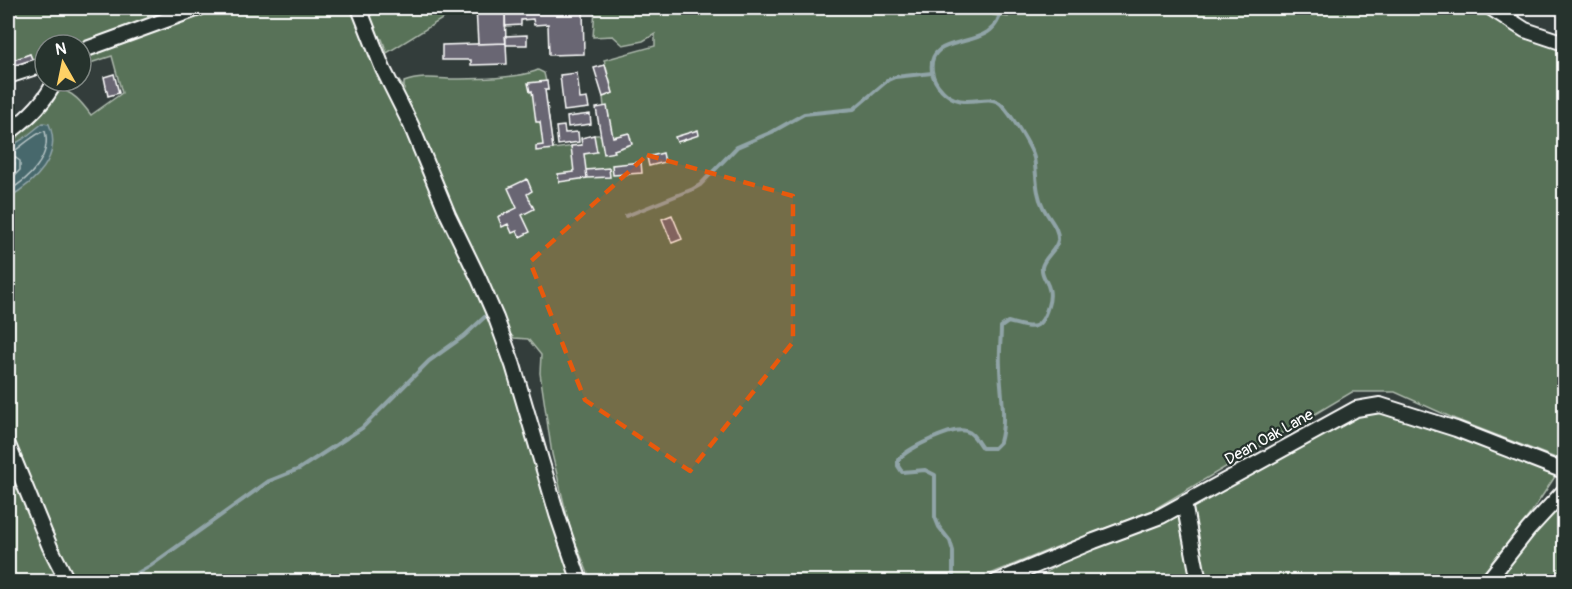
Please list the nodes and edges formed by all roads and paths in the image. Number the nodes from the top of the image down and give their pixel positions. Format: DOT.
graph roads {
  1 [pos="199,8"];
  2 [pos="359,8"];
  3 [pos="1491,8"];
  4 [pos="1564,43"];
  5 [pos="93,47"];
  6 [pos="33,68"];
  7 [pos="8,76"];
  8 [pos="47,93"];
  9 [pos="8,133"];
  10 [pos="8,445"];
  11 [pos="1564,471"];
  12 [pos="1564,491"];
  13 [pos="1184,503"];
  14 [pos="68,582"];
  15 [pos="580,582"];
  16 [pos="996,582"];
  17 [pos="1199,582"];
  18 [pos="1486,582"];
  1 -- 5 [label="street"];
  2 -- 15 [label="street"];
  3 -- 4 [label="street"];
  6 -- 7 [label="street"];
  8 -- 9 [label="street"];
  10 -- 14 [label="street"];
  11 -- 13 [label="street, Dean Oak Lane"];
  12 -- 18 [label="street"];
  13 -- 16 [label="street, Dean Oak Lane"];
  13 -- 17 [label="street"];
}
